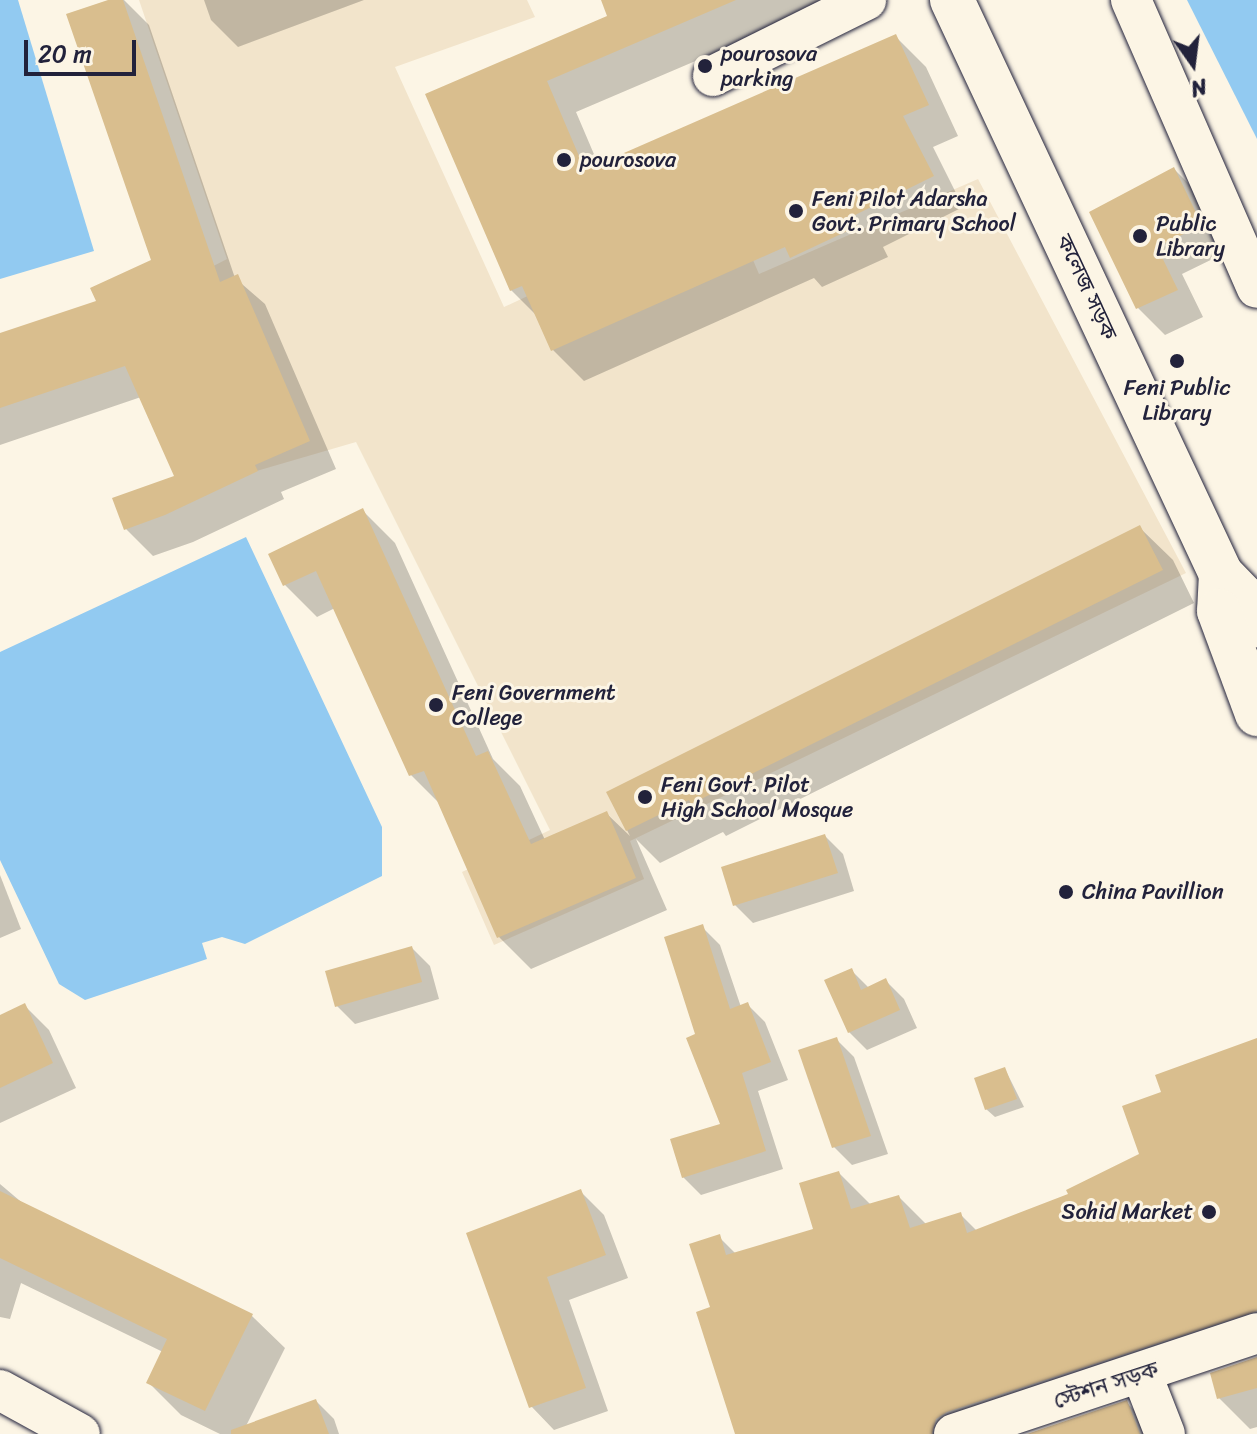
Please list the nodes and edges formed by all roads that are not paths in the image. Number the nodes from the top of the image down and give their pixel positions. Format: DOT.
graph roads {
  1 [pos="866,0"];
  2 [pos="952,0"];
  3 [pos="1131,0"];
  4 [pos="713,76"];
  5 [pos="1257,288"];
  6 [pos="1221,574"];
  7 [pos="1257,625"];
  8 [pos="1257,714"];
  9 [pos="1257,1333"];
  10 [pos="1142,1375"];
  11 [pos="0,1390"];
  12 [pos="80,1434"];
  13 [pos="954,1434"];
  14 [pos="1165,1434"];
  1 -- 4 [label="street"];
  2 -- 6 [label="main road, কলেজ সড়ক"];
  3 -- 5 [label="street"];
  6 -- 7 [label="main road, কলেজ সড়ক"];
  6 -- 8 [label="main road, কলেজ সড়ক"];
  9 -- 10 [label="street, স্টেশন সড়ক"];
  10 -- 13 [label="street, স্টেশন সড়ক"];
  10 -- 14 [label="street"];
  11 -- 12 [label="street"];
}
